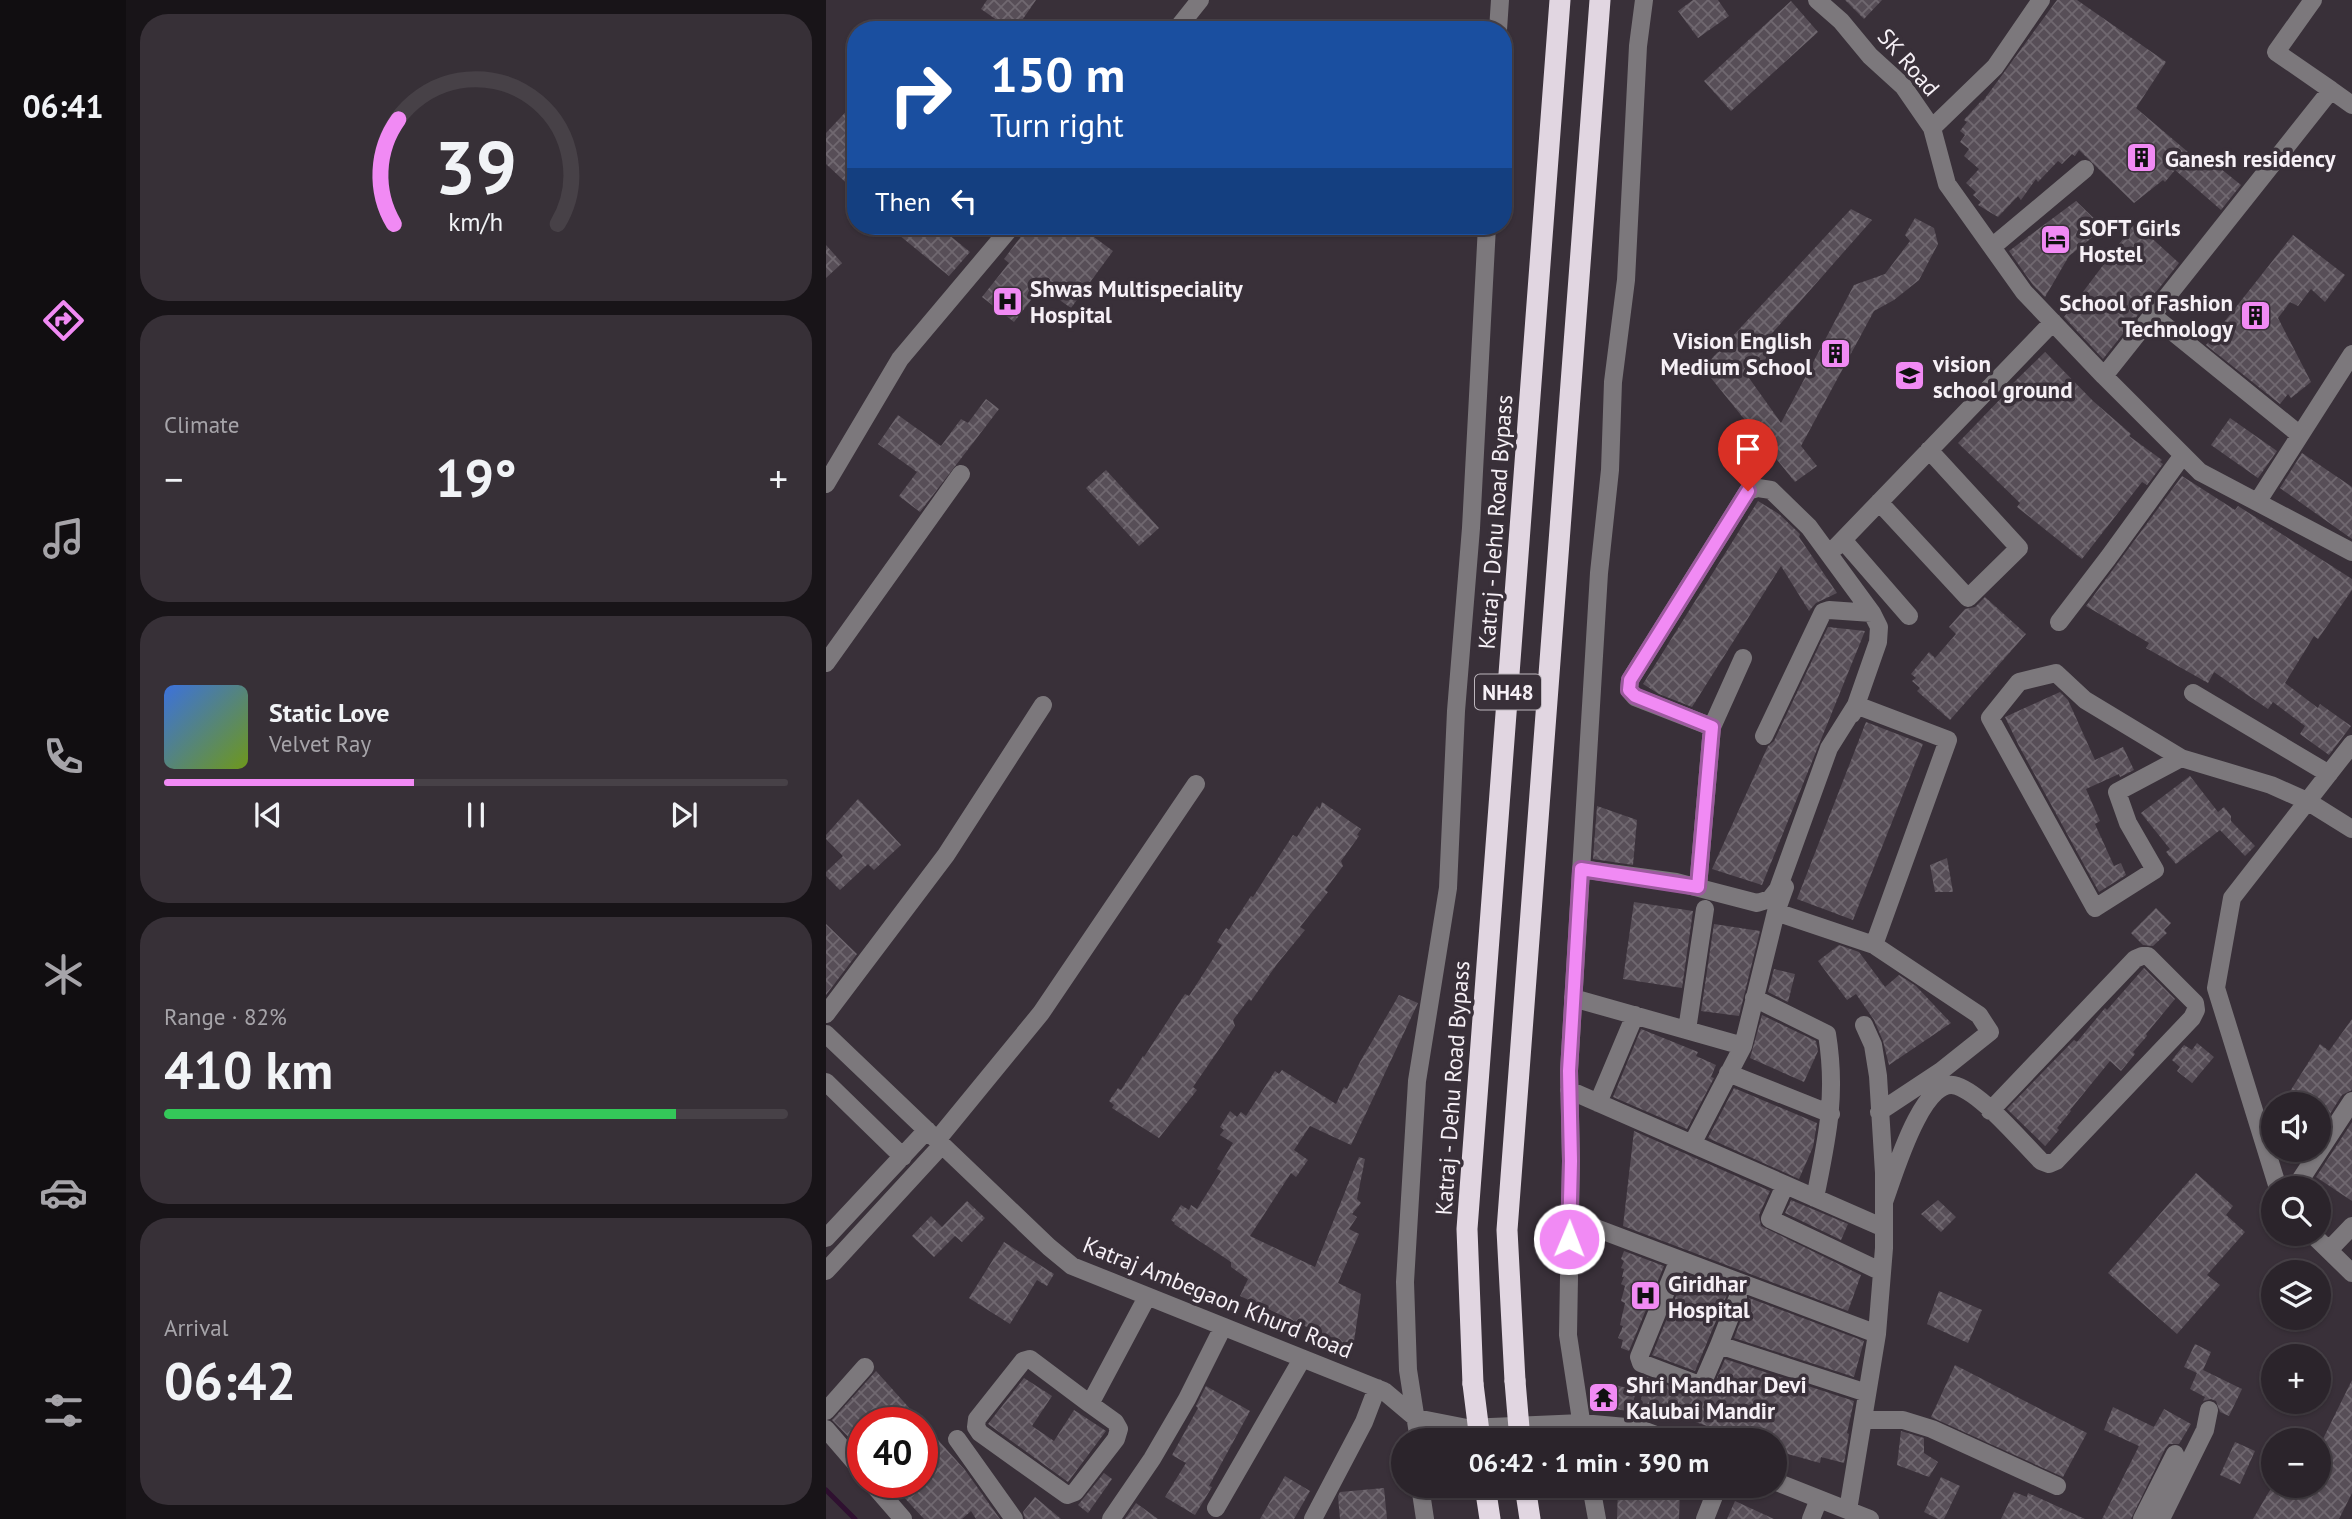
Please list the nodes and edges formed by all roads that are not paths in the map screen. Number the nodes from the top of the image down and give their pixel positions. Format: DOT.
graph roads {
  1 [pos="1200,0"];
  2 [pos="1500,0"];
  3 [pos="1560,0"];
  4 [pos="1600,0"];
  5 [pos="1644,0"];
  6 [pos="2041,0"];
  7 [pos="2313,0"];
  8 [pos="1823,2"];
  9 [pos="1183,21"];
  10 [pos="1499,21"];
  11 [pos="2331,90"];
  12 [pos="2352,105"];
  13 [pos="1932,128"];
  14 [pos="2085,169"];
  15 [pos="1004,235"];
  16 [pos="1487,235"];
  17 [pos="1992,247"];
  18 [pos="2152,315"];
  19 [pos="2053,322"];
  20 [pos="2352,354"];
  21 [pos="2104,376"];
  22 [pos="2300,435"];
  23 [pos="1929,450"];
  24 [pos="2183,455"];
  25 [pos="961,474"];
  26 [pos="826,484"];
  27 [pos="2258,501"];
  28 [pos="1880,502"];
  29 [pos="2352,552"];
  30 [pos="1872,613"];
  31 [pos="1909,616"];
  32 [pos="2059,622"];
  33 [pos="1743,659"];
  34 [pos="826,663"];
  35 [pos="2193,693"];
  36 [pos="1043,705"];
  37 [pos="1856,705"];
  38 [pos="1712,727"];
  39 [pos="1764,736"];
  40 [pos="2352,744"];
  41 [pos="2181,758"];
  42 [pos="2329,774"];
  43 [pos="1196,785"];
  44 [pos="2307,801"];
  45 [pos="2352,830"];
  46 [pos="1581,869"];
  47 [pos="1698,887"];
  48 [pos="1705,909"];
  49 [pos="1776,912"];
  50 [pos="1874,945"];
  51 [pos="1573,998"];
  52 [pos="1754,998"];
  53 [pos="826,1014"];
  54 [pos="1635,1016"];
  55 [pos="1864,1025"];
  56 [pos="1687,1030"];
  57 [pos="826,1034"];
  58 [pos="1742,1046"];
  59 [pos="1728,1073"];
  60 [pos="826,1082"];
  61 [pos="1569,1090"];
  62 [pos="2352,1101"];
  63 [pos="1598,1103"];
  64 [pos="1990,1111"];
  65 [pos="1879,1112"];
  66 [pos="1831,1114"];
  67 [pos="935,1138"];
  68 [pos="1692,1144"];
  69 [pos="903,1157"];
  70 [pos="2274,1176"];
  71 [pos="2303,1176"];
  72 [pos="1785,1185"];
  73 [pos="1815,1198"];
  74 [pos="1884,1202"];
  75 [pos="1569,1218"];
  76 [pos="2352,1226"];
  77 [pos="1884,1228"];
  78 [pos="826,1238"];
  79 [pos="2325,1246"];
  80 [pos="2329,1250"];
  81 [pos="1675,1269"];
  82 [pos="826,1271"];
  83 [pos="1882,1272"];
  84 [pos="2352,1273"];
  85 [pos="1147,1297"];
  86 [pos="1738,1297"];
  87 [pos="1223,1327"];
  88 [pos="1877,1334"];
  89 [pos="1719,1345"];
  90 [pos="1302,1359"];
  91 [pos="865,1367"];
  92 [pos="1377,1388"];
  93 [pos="1867,1393"];
  94 [pos="1090,1404"];
  95 [pos="2209,1410"];
  96 [pos="826,1411"];
  97 [pos="1416,1418"];
  98 [pos="1863,1420"];
  99 [pos="1417,1428"];
  100 [pos="1467,1428"];
  101 [pos="1478,1428"];
  102 [pos="1519,1428"];
  103 [pos="1582,1428"];
  104 [pos="826,1429"];
  105 [pos="957,1438"];
  106 [pos="847,1453"];
  107 [pos="2175,1454"];
  108 [pos="1787,1486"];
  109 [pos="2057,1486"];
  110 [pos="884,1498"];
  111 [pos="1422,1498"];
  112 [pos="1487,1498"];
  113 [pos="1527,1498"];
  114 [pos="1593,1498"];
  115 [pos="1713,1498"];
  116 [pos="1819,1499"];
  117 [pos="1216,1508"];
  118 [pos="1848,1510"];
  119 [pos="902,1519"];
  120 [pos="1014,1519"];
  121 [pos="1111,1519"];
  122 [pos="1313,1519"];
  123 [pos="1425,1519"];
  124 [pos="1490,1519"];
  125 [pos="1530,1519"];
  126 [pos="1597,1519"];
  127 [pos="1704,1519"];
  128 [pos="1811,1519"];
  129 [pos="1870,1519"];
  130 [pos="2142,1519"];
  131 [pos="2161,1519"];
  1 -- 9 [label="street"];
  2 -- 10 [label="street"];
  3 -- 101 [label="highway, Katraj - Dehu Road Bypass / NH48, bridge"];
  4 -- 102 [label="highway, NH48, bridge"];
  5 -- 46 [label="street"];
  6 -- 13 [label="street"];
  7 -- 11 [label="street"];
  8 -- 13 [label="street, SK Road"];
  11 -- 12 [label="street"];
  11 -- 18 [label="street"];
  13 -- 17 [label="street, SK Road"];
  14 -- 17 [label="street"];
  15 -- 26 [label="street"];
  16 -- 97 [label="street"];
  17 -- 19 [label="street, SK Road"];
  18 -- 21 [label="street"];
  18 -- 22 [label="street"];
  19 -- 21 [label="street, SK Road"];
  19 -- 23 [label="street"];
  20 -- 22 [label="street"];
  21 -- 24 [label="street, SK Road"];
  22 -- 27 [label="street"];
  23 -- 28 [label="street"];
  23 -- 28 [label="street"];
  24 -- 27 [label="street, SK Road"];
  24 -- 32 [label="street"];
  25 -- 34 [label="street"];
  27 -- 29 [label="street, SK Road"];
  28 -- 31 [label="street"];
  30 -- 37 [label="street"];
  30 -- 38 [label="street"];
  30 -- 39 [label="street"];
  33 -- 38 [label="street"];
  35 -- 42 [label="street"];
  36 -- 53 [label="street"];
  37 -- 47 [label="street"];
  37 -- 49 [label="street"];
  37 -- 50 [label="street"];
  38 -- 47 [label="street"];
  40 -- 42 [label="street"];
  41 -- 41 [label="street"];
  41 -- 44 [label="street"];
  42 -- 44 [label="street"];
  43 -- 67 [label="street"];
  44 -- 45 [label="street"];
  44 -- 70 [label="street"];
  46 -- 47 [label="street"];
  46 -- 51 [label="street"];
  48 -- 56 [label="street"];
  49 -- 50 [label="street"];
  49 -- 52 [label="street"];
  50 -- 65 [label="street"];
  51 -- 54 [label="street"];
  51 -- 61 [label="street"];
  52 -- 58 [label="street"];
  52 -- 66 [label="street"];
  54 -- 56 [label="street"];
  54 -- 63 [label="street"];
  55 -- 65 [label="street"];
  56 -- 58 [label="street"];
  57 -- 67 [label="street, Katraj Ambegaon Khurd Road"];
  58 -- 59 [label="street"];
  59 -- 66 [label="street"];
  59 -- 68 [label="street"];
  60 -- 69 [label="street"];
  61 -- 63 [label="street"];
  61 -- 75 [label="street"];
  62 -- 71 [label="street"];
  63 -- 68 [label="street"];
  64 -- 64 [label="street"];
  64 -- 74 [label="street"];
  65 -- 74 [label="street"];
  66 -- 73 [label="street"];
  67 -- 69 [label="street"];
  67 -- 82 [label="street"];
  67 -- 85 [label="street, Katraj Ambegaon Khurd Road"];
  68 -- 72 [label="street"];
  69 -- 78 [label="street"];
  72 -- 73 [label="street"];
  72 -- 83 [label="street"];
  73 -- 77 [label="street"];
  74 -- 77 [label="street"];
  75 -- 88 [label="street"];
  75 -- 103 [label="street"];
  76 -- 80 [label="street"];
  77 -- 83 [label="street"];
  79 -- 80 [label="street"];
  80 -- 84 [label="street"];
  81 -- 89 [label="street"];
  83 -- 88 [label="street"];
  85 -- 87 [label="street, Katraj Ambegaon Khurd Road"];
  85 -- 94 [label="street"];
  86 -- 89 [label="street"];
  87 -- 90 [label="street, Katraj Ambegaon Khurd Road"];
  87 -- 121 [label="street"];
  88 -- 93 [label="street"];
  89 -- 93 [label="street"];
  90 -- 92 [label="street, Katraj Ambegaon Khurd Road"];
  90 -- 117 [label="street"];
  91 -- 96 [label="street"];
  92 -- 97 [label="street, Katraj Ambegaon Khurd Road"];
  92 -- 122 [label="street"];
  93 -- 98 [label="street"];
  94 -- 94 [label="street"];
  95 -- 131 [label="street"];
  97 -- 99 [label="street"];
  97 -- 100 [label="street"];
  98 -- 109 [label="street"];
  98 -- 118 [label="street"];
  104 -- 106 [label="street"];
  105 -- 120 [label="street"];
  107 -- 130 [label="street"];
  108 -- 116 [label="street"];
  110 -- 119 [label="street"];
  111 -- 123 [label="street"];
  112 -- 124 [label="highway"];
  113 -- 125 [label="highway"];
  114 -- 126 [label="street"];
  115 -- 127 [label="street"];
  116 -- 118 [label="street"];
  116 -- 128 [label="street"];
  118 -- 129 [label="street"];
}
